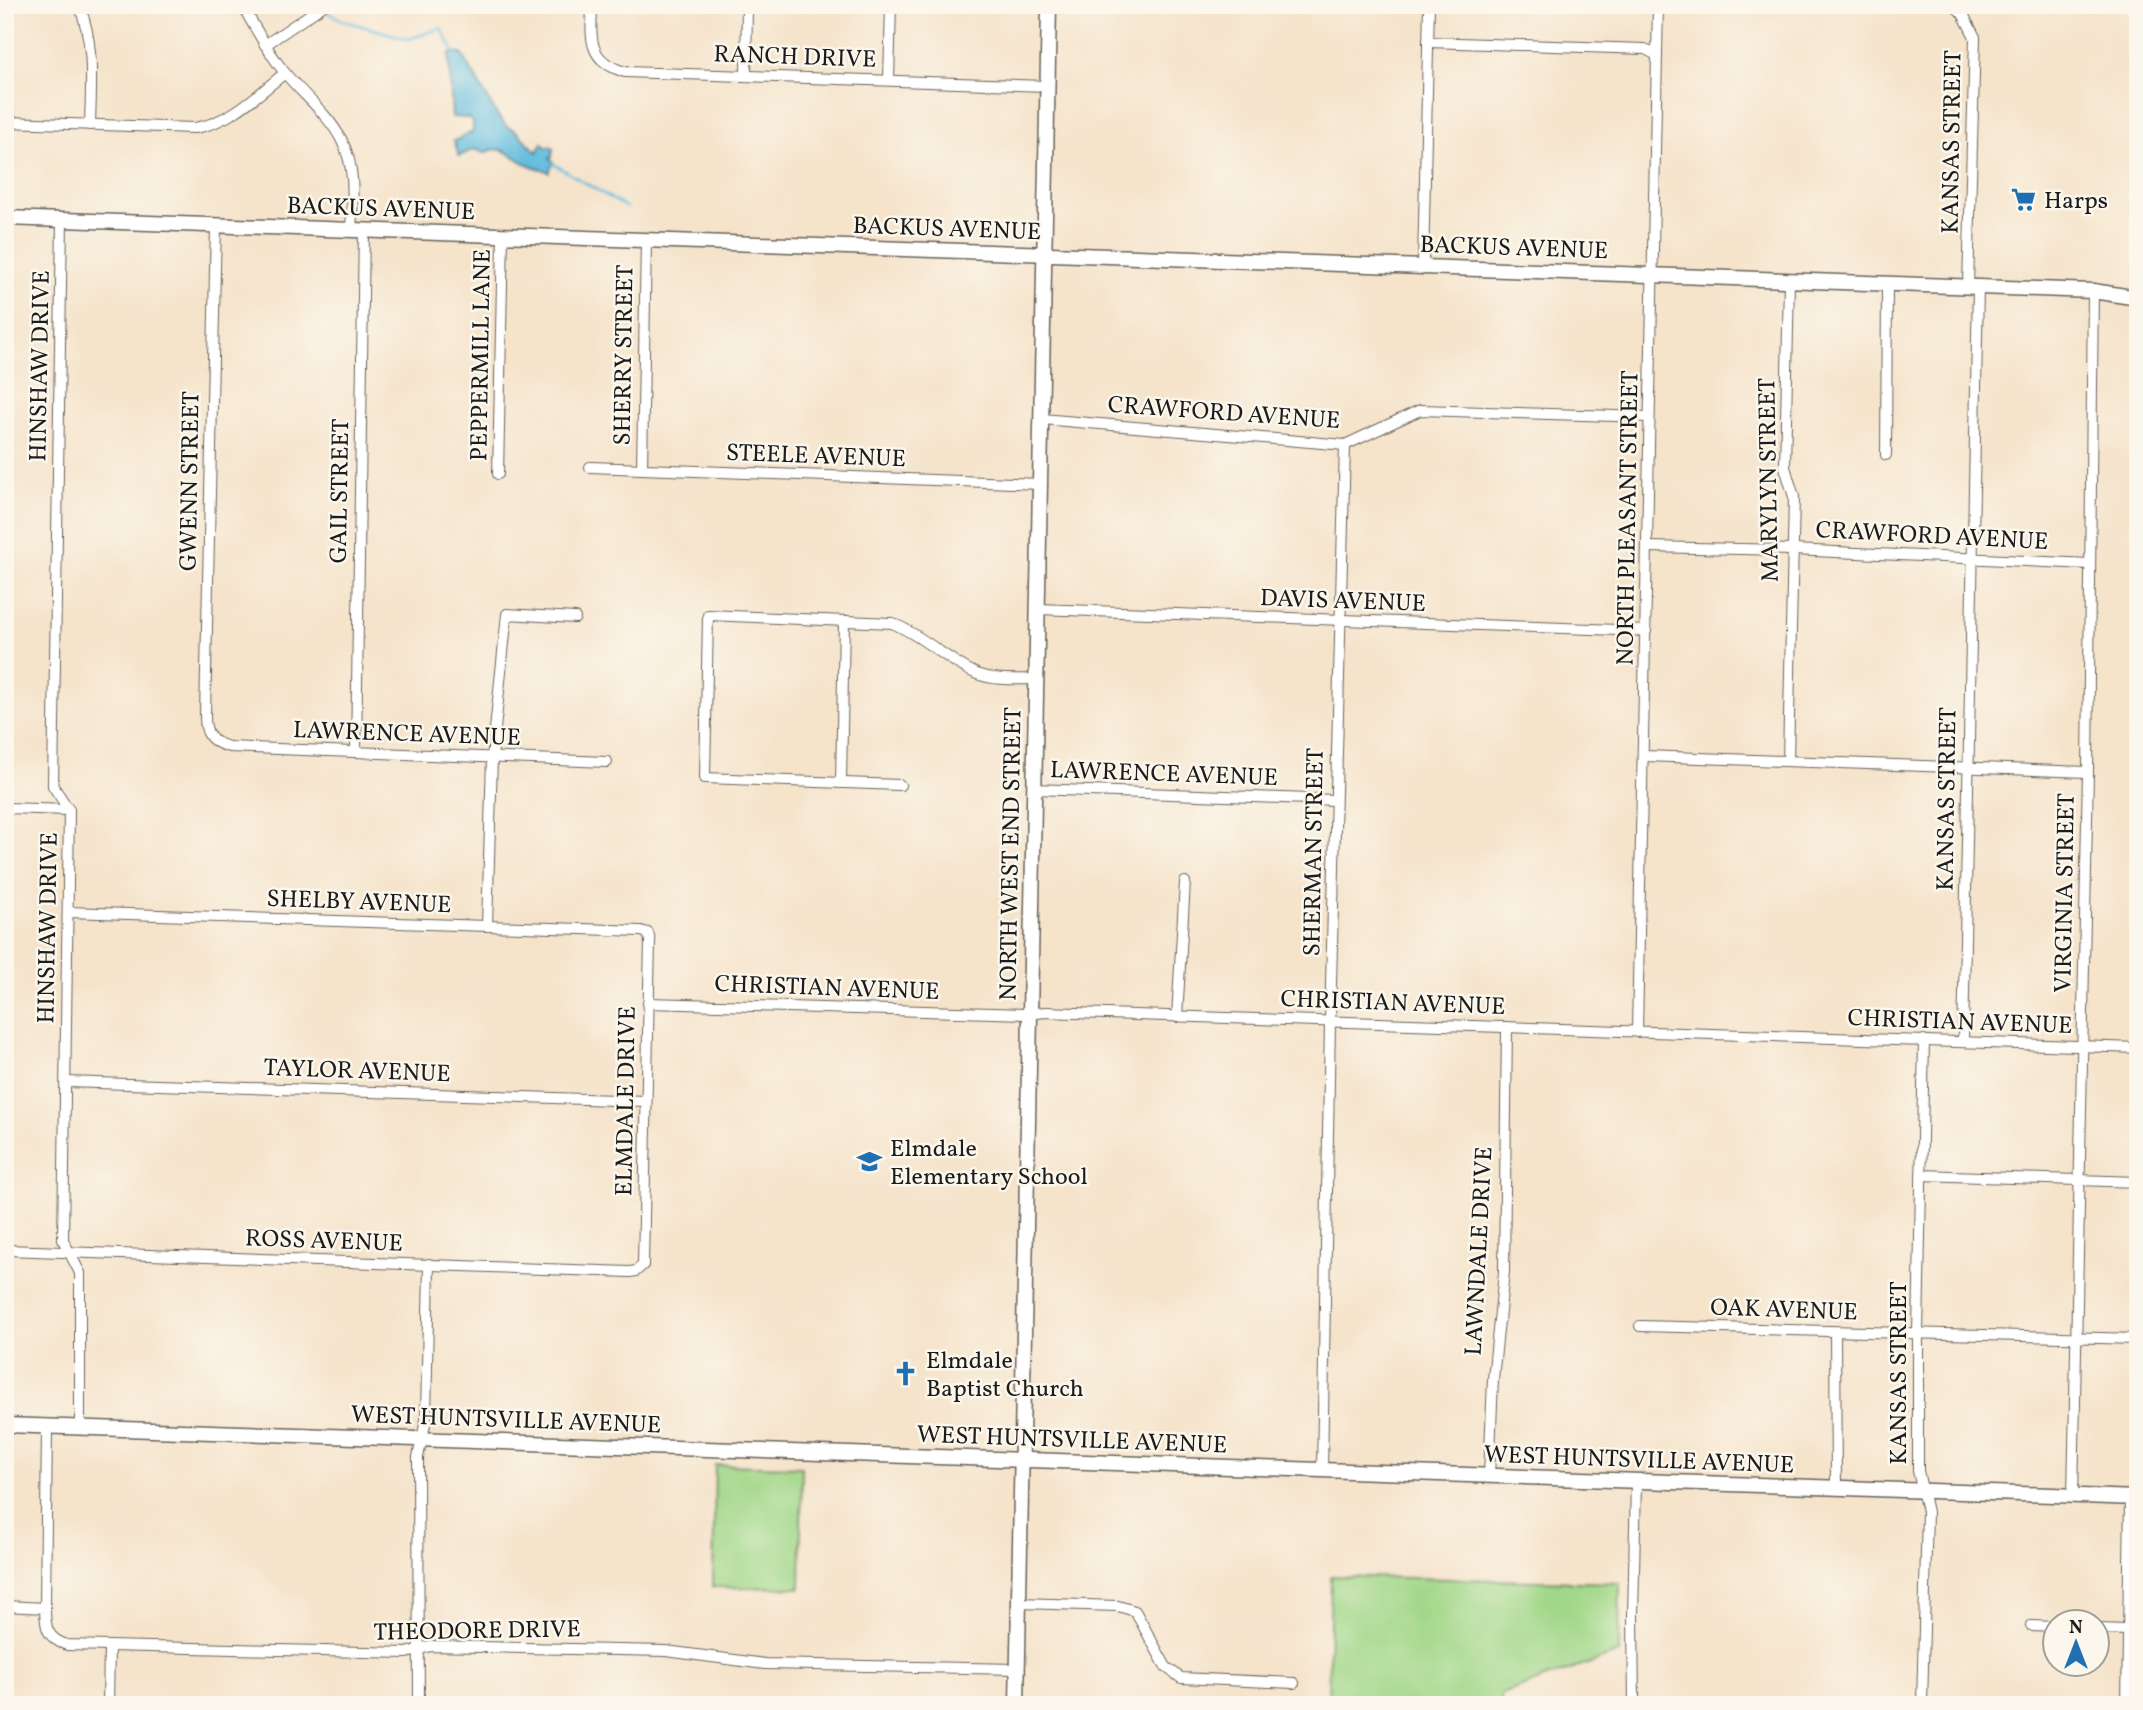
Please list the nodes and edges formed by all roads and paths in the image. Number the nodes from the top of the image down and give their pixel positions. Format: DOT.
graph roads {
  1 [pos="79,5"];
  2 [pos="242,5"];
  3 [pos="324,5"];
  4 [pos="592,5"];
  5 [pos="747,5"];
  6 [pos="891,5"];
  7 [pos="1049,5"];
  8 [pos="1429,5"];
  9 [pos="1658,5"];
  10 [pos="1954,5"];
  11 [pos="1428,42"];
  12 [pos="265,45"];
  13 [pos="1657,55"];
  14 [pos="285,73"];
  15 [pos="746,75"];
  16 [pos="889,80"];
  17 [pos="1047,86"];
  18 [pos="5,122"];
  19 [pos="90,125"];
  20 [pos="5,218"];
  21 [pos="62,220"];
  22 [pos="216,225"];
  23 [pos="358,229"];
  24 [pos="503,236"];
  25 [pos="646,241"];
  26 [pos="1044,254"];
  27 [pos="1423,266"];
  28 [pos="1653,275"];
  29 [pos="1788,281"];
  30 [pos="1887,285"];
  31 [pos="1973,287"];
  32 [pos="2093,291"];
  33 [pos="2138,298"];
  34 [pos="1649,417"];
  35 [pos="1042,419"];
  36 [pos="1345,445"];
  37 [pos="1886,455"];
  38 [pos="590,467"];
  39 [pos="642,469"];
  40 [pos="498,474"];
  41 [pos="1040,484"];
  42 [pos="1647,547"];
  43 [pos="1793,550"];
  44 [pos="1972,558"];
  45 [pos="2090,564"];
  46 [pos="1038,610"];
  47 [pos="575,618"];
  48 [pos="844,621"];
  49 [pos="1339,621"];
  50 [pos="1646,631"];
  51 [pos="1037,679"];
  52 [pos="209,737"];
  53 [pos="356,752"];
  54 [pos="1644,756"];
  55 [pos="492,758"];
  56 [pos="1788,761"];
  57 [pos="607,762"];
  58 [pos="1968,768"];
  59 [pos="2088,772"];
  60 [pos="841,783"];
  61 [pos="900,785"];
  62 [pos="1034,789"];
  63 [pos="1335,800"];
  64 [pos="5,808"];
  65 [pos="69,810"];
  66 [pos="1185,882"];
  67 [pos="68,912"];
  68 [pos="487,926"];
  69 [pos="648,933"];
  70 [pos="648,1003"];
  71 [pos="1029,1014"];
  72 [pos="1178,1017"];
  73 [pos="1329,1022"];
  74 [pos="1507,1027"];
  75 [pos="1637,1032"];
  76 [pos="1924,1040"];
  77 [pos="1963,1042"];
  78 [pos="2082,1046"];
  79 [pos="2138,1048"];
  80 [pos="67,1082"];
  81 [pos="646,1101"];
  82 [pos="1921,1175"];
  83 [pos="2079,1180"];
  84 [pos="2138,1182"];
  85 [pos="5,1250"];
  86 [pos="69,1252"];
  87 [pos="429,1264"];
  88 [pos="640,1269"];
  89 [pos="1640,1326"];
  90 [pos="1835,1332"];
  91 [pos="1918,1334"];
  92 [pos="2076,1337"];
  93 [pos="2138,1339"];
  94 [pos="5,1425"];
  95 [pos="47,1427"];
  96 [pos="80,1428"];
  97 [pos="422,1439"];
  98 [pos="1022,1459"];
  99 [pos="1322,1471"];
  100 [pos="1489,1477"];
  101 [pos="1636,1482"];
  102 [pos="1836,1489"];
  103 [pos="1923,1491"];
  104 [pos="2073,1496"];
  105 [pos="2134,1498"];
  106 [pos="1019,1603"];
  107 [pos="5,1606"];
  108 [pos="45,1608"];
  109 [pos="2031,1626"];
  110 [pos="2042,1626"];
  111 [pos="2112,1629"];
  112 [pos="2127,1630"];
  113 [pos="109,1646"];
  114 [pos="419,1649"];
  115 [pos="1018,1669"];
  116 [pos="1294,1683"];
  117 [pos="108,1705"];
  118 [pos="419,1705"];
  119 [pos="1017,1705"];
  120 [pos="1634,1705"];
  121 [pos="1922,1705"];
  122 [pos="2127,1705"];
  1 -- 19 [label="street"];
  2 -- 12 [label="street, GAIL STREET"];
  3 -- 12 [label="street"];
  4 -- 15 [label="street, RANCH DRIVE"];
  5 -- 15 [label="street"];
  6 -- 16 [label="street"];
  7 -- 17 [label="street, NORTH WEST END STREET"];
  8 -- 11 [label="street"];
  9 -- 13 [label="street, NORTH PLEASANT STREET"];
  10 -- 31 [label="street, KANSAS STREET"];
  11 -- 13 [label="street"];
  11 -- 27 [label="street"];
  12 -- 14 [label="street, GAIL STREET"];
  13 -- 28 [label="street, NORTH PLEASANT STREET"];
  14 -- 19 [label="street"];
  14 -- 23 [label="street, GAIL STREET"];
  15 -- 16 [label="street, RANCH DRIVE"];
  16 -- 17 [label="street, RANCH DRIVE"];
  17 -- 26 [label="street, NORTH WEST END STREET"];
  18 -- 19 [label="street"];
  20 -- 21 [label="street, BACKUS AVENUE"];
  21 -- 22 [label="street, BACKUS AVENUE"];
  21 -- 65 [label="street, HINSHAW DRIVE"];
  22 -- 23 [label="street, BACKUS AVENUE"];
  22 -- 52 [label="street, GWENN STREET"];
  23 -- 24 [label="street, BACKUS AVENUE"];
  23 -- 53 [label="street, GAIL STREET"];
  24 -- 25 [label="street, BACKUS AVENUE"];
  24 -- 40 [label="street, PEPPERMILL LANE"];
  25 -- 26 [label="street, BACKUS AVENUE"];
  25 -- 39 [label="street, SHERRY STREET"];
  26 -- 27 [label="street, BACKUS AVENUE"];
  26 -- 35 [label="street, NORTH WEST END STREET"];
  27 -- 28 [label="street, BACKUS AVENUE"];
  28 -- 29 [label="street, BACKUS AVENUE"];
  28 -- 34 [label="street, NORTH PLEASANT STREET"];
  29 -- 30 [label="street, BACKUS AVENUE"];
  29 -- 43 [label="street, MARYLYN STREET"];
  30 -- 31 [label="street, BACKUS AVENUE"];
  30 -- 37 [label="street"];
  31 -- 32 [label="street, BACKUS AVENUE"];
  31 -- 44 [label="street, KANSAS STREET"];
  32 -- 33 [label="street, BACKUS AVENUE"];
  32 -- 45 [label="street, VIRGINIA STREET"];
  34 -- 36 [label="street, CRAWFORD AVENUE"];
  34 -- 42 [label="street, NORTH PLEASANT STREET"];
  35 -- 36 [label="street, CRAWFORD AVENUE"];
  35 -- 41 [label="street, NORTH WEST END STREET"];
  36 -- 49 [label="street, SHERMAN STREET"];
  38 -- 39 [label="street, STEELE AVENUE"];
  39 -- 41 [label="street, STEELE AVENUE"];
  41 -- 46 [label="street, NORTH WEST END STREET"];
  42 -- 43 [label="street, CRAWFORD AVENUE"];
  42 -- 50 [label="street, NORTH PLEASANT STREET"];
  43 -- 44 [label="street, CRAWFORD AVENUE"];
  43 -- 56 [label="street, MARYLYN STREET"];
  44 -- 45 [label="street, CRAWFORD AVENUE"];
  44 -- 58 [label="street, KANSAS STREET"];
  45 -- 59 [label="street, VIRGINIA STREET"];
  46 -- 49 [label="street, DAVIS AVENUE"];
  46 -- 51 [label="street, NORTH WEST END STREET"];
  47 -- 55 [label="street"];
  48 -- 51 [label="street"];
  48 -- 60 [label="street"];
  48 -- 60 [label="street"];
  49 -- 50 [label="street, DAVIS AVENUE"];
  49 -- 63 [label="street, SHERMAN STREET"];
  50 -- 54 [label="street, NORTH PLEASANT STREET"];
  51 -- 62 [label="street, NORTH WEST END STREET"];
  52 -- 53 [label="street, LAWRENCE AVENUE"];
  53 -- 55 [label="street, LAWRENCE AVENUE"];
  54 -- 56 [label="street"];
  54 -- 75 [label="street, NORTH PLEASANT STREET"];
  55 -- 57 [label="street, LAWRENCE AVENUE"];
  55 -- 68 [label="street"];
  56 -- 58 [label="street"];
  58 -- 59 [label="street"];
  58 -- 77 [label="street, KANSAS STREET"];
  59 -- 78 [label="street, VIRGINIA STREET"];
  60 -- 61 [label="street"];
  62 -- 63 [label="street, LAWRENCE AVENUE"];
  62 -- 71 [label="street, NORTH WEST END STREET"];
  63 -- 73 [label="street, SHERMAN STREET"];
  64 -- 65 [label="street"];
  65 -- 67 [label="street, HINSHAW DRIVE"];
  66 -- 72 [label="street"];
  67 -- 68 [label="street, SHELBY AVENUE"];
  67 -- 80 [label="street, HINSHAW DRIVE"];
  68 -- 69 [label="street, SHELBY AVENUE"];
  69 -- 70 [label="street, ELMDALE DRIVE"];
  70 -- 71 [label="street, CHRISTIAN AVENUE"];
  70 -- 81 [label="street, ELMDALE DRIVE"];
  71 -- 72 [label="street, CHRISTIAN AVENUE"];
  71 -- 98 [label="street, NORTH WEST END STREET"];
  72 -- 73 [label="street, CHRISTIAN AVENUE"];
  73 -- 74 [label="street, CHRISTIAN AVENUE"];
  73 -- 99 [label="street, SHERMAN STREET"];
  74 -- 75 [label="street, CHRISTIAN AVENUE"];
  74 -- 100 [label="street, LAWNDALE DRIVE"];
  75 -- 76 [label="street, CHRISTIAN AVENUE"];
  76 -- 77 [label="street, CHRISTIAN AVENUE"];
  76 -- 82 [label="street, KANSAS STREET"];
  77 -- 78 [label="street, CHRISTIAN AVENUE"];
  78 -- 79 [label="street, CHRISTIAN AVENUE"];
  78 -- 83 [label="street, VIRGINIA STREET"];
  80 -- 81 [label="street, TAYLOR AVENUE"];
  80 -- 86 [label="street, HINSHAW DRIVE"];
  81 -- 88 [label="street, ELMDALE DRIVE"];
  82 -- 83 [label="street"];
  82 -- 91 [label="street, KANSAS STREET"];
  83 -- 84 [label="street"];
  83 -- 92 [label="street, VIRGINIA STREET"];
  85 -- 86 [label="street, ROSS AVENUE"];
  86 -- 87 [label="street, ROSS AVENUE"];
  86 -- 96 [label="street, HINSHAW DRIVE"];
  87 -- 88 [label="street, ROSS AVENUE"];
  87 -- 97 [label="street"];
  89 -- 90 [label="street, OAK AVENUE"];
  90 -- 91 [label="street, OAK AVENUE"];
  90 -- 102 [label="street"];
  91 -- 92 [label="street, OAK AVENUE"];
  91 -- 103 [label="street, KANSAS STREET"];
  92 -- 93 [label="street, OAK AVENUE"];
  92 -- 104 [label="street, VIRGINIA STREET"];
  94 -- 95 [label="street, WEST HUNTSVILLE AVENUE"];
  95 -- 96 [label="street, WEST HUNTSVILLE AVENUE"];
  95 -- 108 [label="street"];
  96 -- 97 [label="street, WEST HUNTSVILLE AVENUE"];
  97 -- 98 [label="street, WEST HUNTSVILLE AVENUE"];
  97 -- 114 [label="street"];
  98 -- 99 [label="street, WEST HUNTSVILLE AVENUE"];
  98 -- 106 [label="street, NORTH WEST END STREET"];
  99 -- 100 [label="street, WEST HUNTSVILLE AVENUE"];
  100 -- 101 [label="street, WEST HUNTSVILLE AVENUE"];
  101 -- 102 [label="street, WEST HUNTSVILLE AVENUE"];
  101 -- 120 [label="street"];
  102 -- 103 [label="street, WEST HUNTSVILLE AVENUE"];
  103 -- 104 [label="street, WEST HUNTSVILLE AVENUE"];
  103 -- 121 [label="street, KANSAS STREET"];
  104 -- 105 [label="street, WEST HUNTSVILLE AVENUE"];
  105 -- 112 [label="street"];
  106 -- 115 [label="street, NORTH WEST END STREET"];
  106 -- 116 [label="street"];
  107 -- 108 [label="street"];
  108 -- 113 [label="street, THEODORE DRIVE"];
  109 -- 110 [label="street"];
  111 -- 112 [label="street"];
  112 -- 122 [label="street"];
  113 -- 114 [label="street, THEODORE DRIVE"];
  113 -- 117 [label="street"];
  114 -- 115 [label="street, THEODORE DRIVE"];
  114 -- 118 [label="street"];
  115 -- 119 [label="street, NORTH WEST END STREET"];
}
